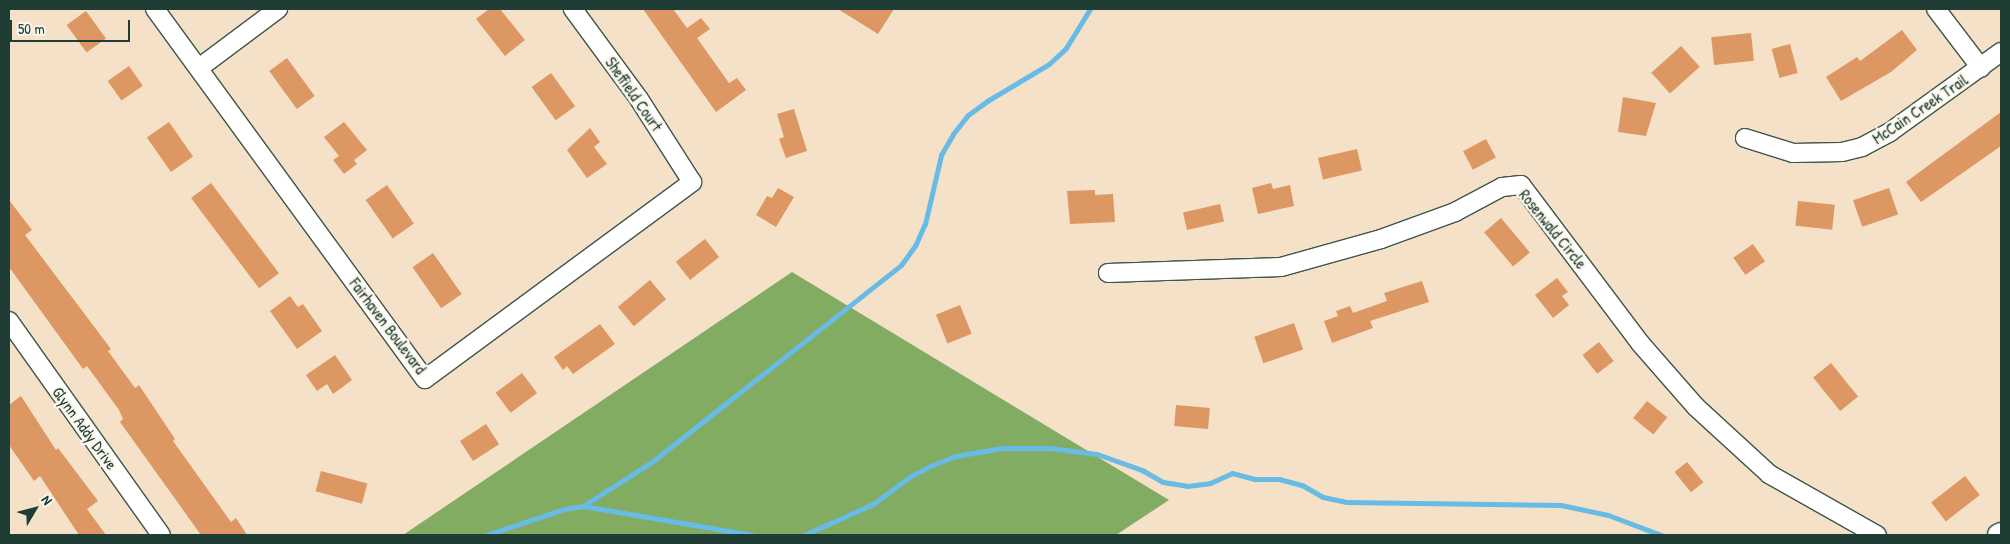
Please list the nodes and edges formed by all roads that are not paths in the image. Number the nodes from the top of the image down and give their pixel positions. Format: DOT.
graph roads {
  1 [pos="155,9"];
  2 [pos="278,9"];
  3 [pos="573,9"];
  4 [pos="1936,9"];
  5 [pos="2001,52"];
  6 [pos="199,68"];
  7 [pos="1981,68"];
  8 [pos="1745,138"];
  9 [pos="692,182"];
  10 [pos="1108,273"];
  11 [pos="9,321"];
  12 [pos="160,535"];
  13 [pos="1877,535"];
  1 -- 6 [label="street, Fairhaven Boulevard"];
  2 -- 6 [label="street"];
  3 -- 9 [label="street, Sheffield Court"];
  4 -- 7 [label="street"];
  5 -- 7 [label="street, McCain Creek Trail"];
  6 -- 9 [label="street, Fairhaven Boulevard"];
  7 -- 8 [label="street, McCain Creek Trail"];
  10 -- 13 [label="street, Rosenwald Circle"];
  11 -- 12 [label="street, Glynn Addy Drive"];
}
